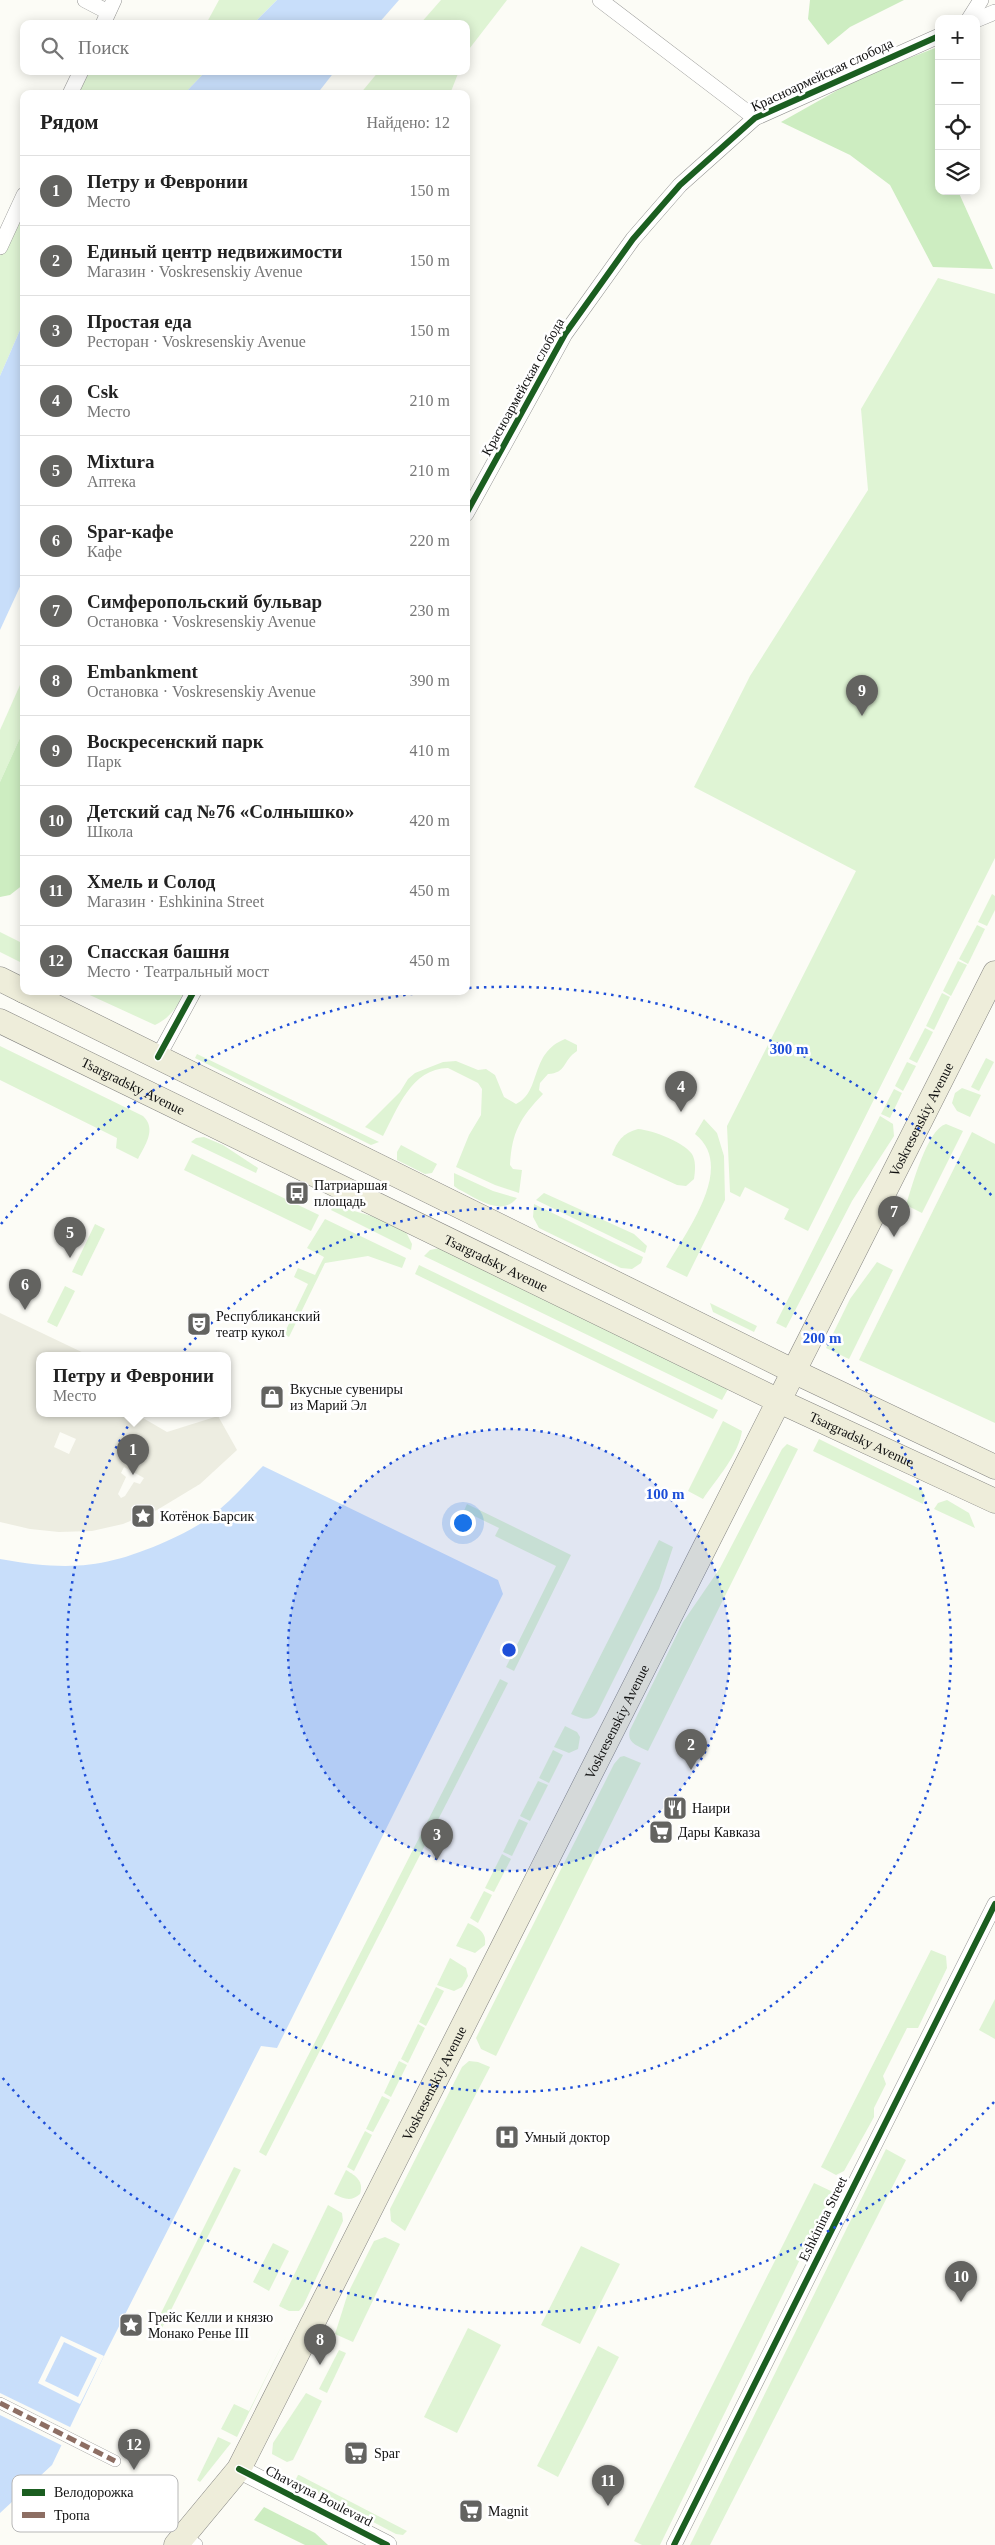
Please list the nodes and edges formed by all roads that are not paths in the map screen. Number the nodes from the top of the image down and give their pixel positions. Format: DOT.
graph roads {
  1 [pos="85,0"];
  2 [pos="600,0"];
  3 [pos="981,0"];
  4 [pos="108,12"];
  5 [pos="995,12"];
  6 [pos="972,15"];
  7 [pos="980,18"];
  8 [pos="935,38"];
  9 [pos="79,75"];
  10 [pos="72,90"];
  11 [pos="755,118"];
  12 [pos="20,204"];
  13 [pos="0,247"];
  14 [pos="470,507"];
  15 [pos="995,973"];
  16 [pos="0,979"];
  17 [pos="20,989"];
  18 [pos="32,995"];
  19 [pos="192,995"];
  20 [pos="0,1020"];
  21 [pos="158,1057"];
  22 [pos="794,1372"];
  23 [pos="778,1401"];
  24 [pos="995,1467"];
  25 [pos="995,1501"];
  26 [pos="995,1904"];
  27 [pos="0,2403"];
  28 [pos="115,2461"];
  29 [pos="239,2469"];
  30 [pos="184,2543"];
  31 [pos="387,2545"];
  32 [pos="674,2545"];
  1 -- 4 [label="street"];
  2 -- 11 [label="street"];
  3 -- 6 [label="street"];
  5 -- 7 [label="street"];
  8 -- 11 [label="street, Красноармейская слобода"];
  9 -- 10 [label="street"];
  11 -- 14 [label="street, Красноармейская слобода"];
  12 -- 13 [label="street"];
  15 -- 22 [label="main road, Voskresenskiy Avenue"];
  16 -- 17 [label="main road"];
  18 -- 21 [label="main road"];
  19 -- 21 [label="street"];
  20 -- 23 [label="main road, Tsargradsky Avenue"];
  21 -- 22 [label="main road"];
  22 -- 23 [label="main road, Voskresenskiy Avenue"];
  22 -- 24 [label="main road"];
  23 -- 25 [label="main road, Tsargradsky Avenue"];
  23 -- 29 [label="main road, Voskresenskiy Avenue"];
  26 -- 32 [label="street, Eshkinina Street"];
  27 -- 28 [label="street"];
  29 -- 30 [label="main road"];
  29 -- 31 [label="street, Chavayna Boulevard"];
}
